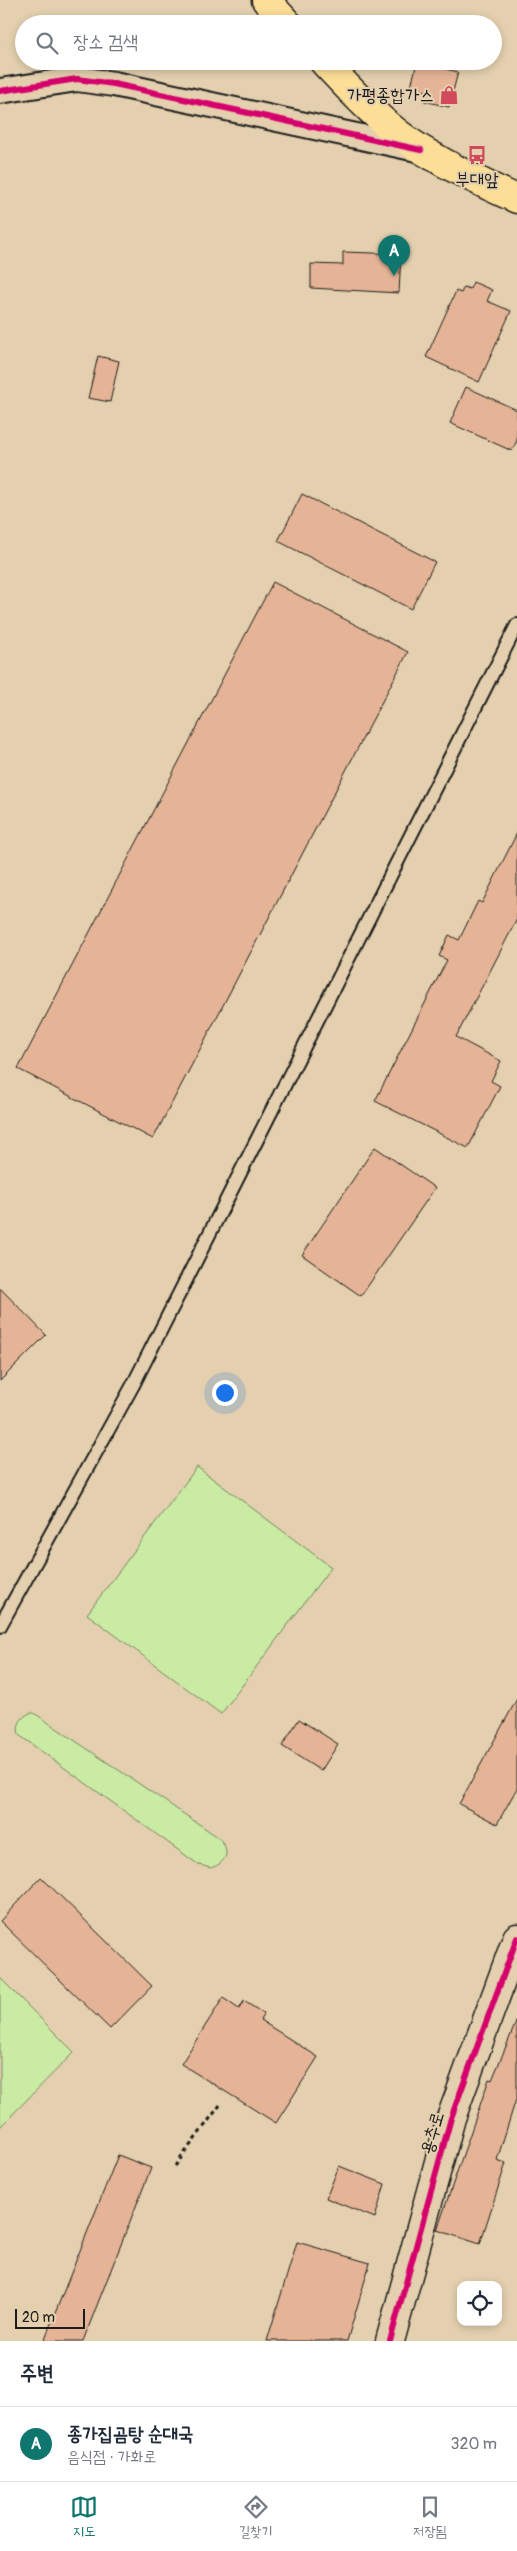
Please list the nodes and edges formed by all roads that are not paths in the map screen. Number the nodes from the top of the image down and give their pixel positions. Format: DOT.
graph roads {
  1 [pos="266,0"];
  2 [pos="280,15"];
  3 [pos="332,70"];
  4 [pos="0,91"];
  5 [pos="422,150"];
  6 [pos="517,199"];
  7 [pos="517,625"];
  8 [pos="0,1626"];
  9 [pos="517,1938"];
  10 [pos="390,2341"];
  1 -- 2 [label="main road"];
  3 -- 5 [label="main road"];
  4 -- 5 [label="street"];
  5 -- 6 [label="main road"];
  7 -- 8 [label="lane"];
  9 -- 10 [label="street, 용추로"];
}
